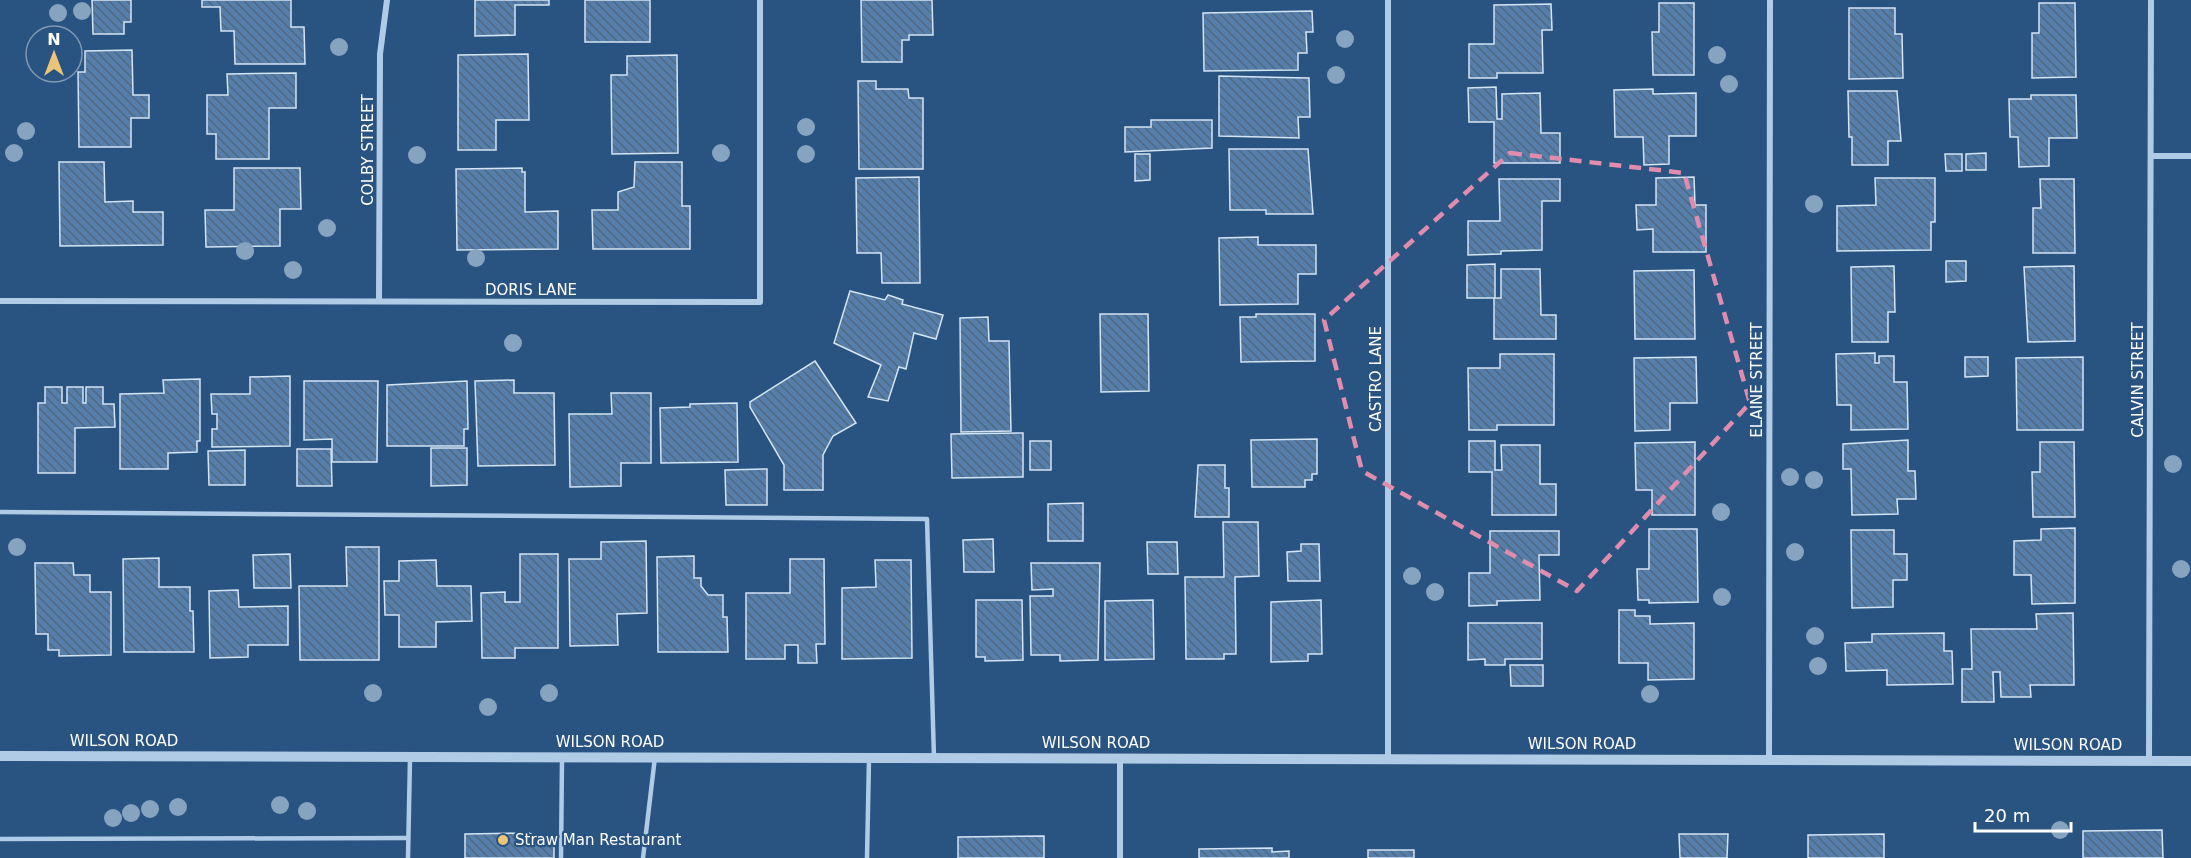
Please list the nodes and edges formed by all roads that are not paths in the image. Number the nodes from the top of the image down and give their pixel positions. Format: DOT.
graph roads {
  1 [pos="387,0"];
  2 [pos="760,0"];
  3 [pos="1388,0"];
  4 [pos="1770,0"];
  5 [pos="2151,0"];
  6 [pos="2151,156"];
  7 [pos="2191,156"];
  8 [pos="0,301"];
  9 [pos="379,301"];
  10 [pos="0,512"];
  11 [pos="0,756"];
  12 [pos="562,757"];
  13 [pos="655,757"];
  14 [pos="410,758"];
  15 [pos="869,758"];
  16 [pos="934,758"];
  17 [pos="1120,758"];
  18 [pos="1388,759"];
  19 [pos="1769,759"];
  20 [pos="2149,760"];
  21 [pos="2191,761"];
  22 [pos="408,838"];
  23 [pos="0,839"];
  24 [pos="408,858"];
  25 [pos="561,858"];
  26 [pos="643,858"];
  27 [pos="867,858"];
  28 [pos="1120,858"];
  1 -- 9 [label="street, COLBY STREET"];
  2 -- 9 [label="street, DORIS LANE"];
  3 -- 18 [label="street, CASTRO LANE"];
  4 -- 19 [label="street, ELAINE STREET"];
  5 -- 6 [label="street, CALVIN STREET"];
  6 -- 7 [label="street"];
  6 -- 20 [label="street, CALVIN STREET"];
  8 -- 9 [label="street, DORIS LANE"];
  10 -- 16 [label="lane"];
  11 -- 14 [label="street, WILSON ROAD"];
  12 -- 13 [label="street, WILSON ROAD"];
  12 -- 14 [label="street, WILSON ROAD"];
  12 -- 25 [label="lane"];
  13 -- 15 [label="street, WILSON ROAD"];
  13 -- 26 [label="lane"];
  14 -- 22 [label="lane"];
  15 -- 16 [label="street, WILSON ROAD"];
  15 -- 27 [label="lane"];
  16 -- 17 [label="street, WILSON ROAD"];
  17 -- 18 [label="street, WILSON ROAD"];
  17 -- 28 [label="street"];
  18 -- 19 [label="street, WILSON ROAD"];
  19 -- 20 [label="street, WILSON ROAD"];
  20 -- 21 [label="street, WILSON ROAD"];
  22 -- 23 [label="lane"];
  22 -- 24 [label="lane"];
}
